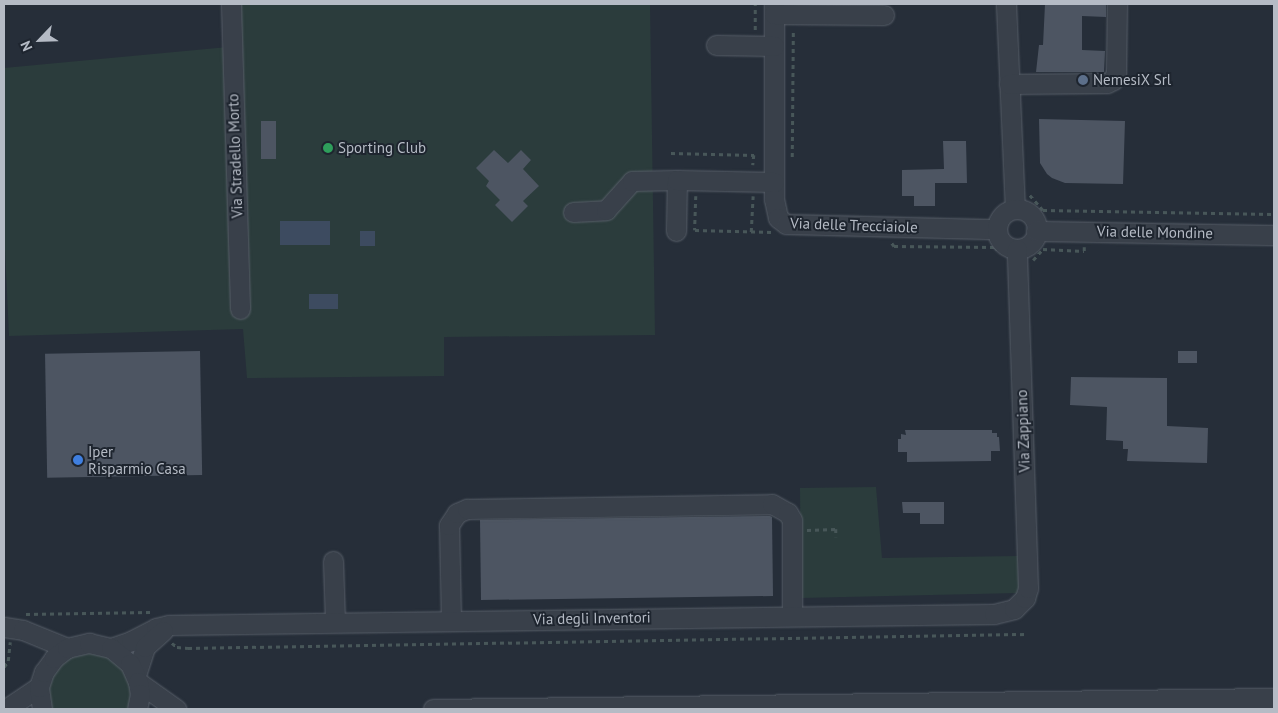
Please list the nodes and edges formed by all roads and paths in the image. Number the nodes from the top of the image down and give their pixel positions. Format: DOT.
graph roads {
  1 [pos="231,4"];
  2 [pos="1006,4"];
  3 [pos="1117,4"];
  4 [pos="774,9"];
  5 [pos="794,14"];
  6 [pos="884,14"];
  7 [pos="716,45"];
  8 [pos="774,46"];
  9 [pos="1009,84"];
  10 [pos="792,164"];
  11 [pos="677,180"];
  12 [pos="774,182"];
  13 [pos="1030,185"];
  14 [pos="696,191"];
  15 [pos="1015,209"];
  16 [pos="1086,210"];
  17 [pos="573,212"];
  18 [pos="1274,214"];
  19 [pos="790,224"];
  20 [pos="997,229"];
  21 [pos="676,230"];
  22 [pos="1036,231"];
  23 [pos="1085,231"];
  24 [pos="1274,235"];
  25 [pos="891,240"];
  26 [pos="1011,253"];
  27 [pos="1033,269"];
  28 [pos="240,309"];
  29 [pos="792,530"];
  30 [pos="836,537"];
  31 [pos="333,560"];
  32 [pos="1014,609"];
  33 [pos="792,615"];
  34 [pos="451,620"];
  35 [pos="335,622"];
  36 [pos="169,625"];
  37 [pos="4,627"];
  38 [pos="23,630"];
  39 [pos="67,648"];
  40 [pos="111,648"];
  41 [pos="137,678"];
  42 [pos="42,680"];
  43 [pos="1274,698"];
  44 [pos="1036,705"];
  45 [pos="863,706"];
  46 [pos="713,708"];
  47 [pos="796,708"];
  48 [pos="6,709"];
  49 [pos="42,709"];
  50 [pos="137,709"];
  51 [pos="176,709"];
  52 [pos="433,709"];
  1 -- 28 [label="street, Via Stradello Morto"];
  2 -- 9 [label="street"];
  3 -- 9 [label="street"];
  4 -- 5 [label="street"];
  4 -- 8 [label="street, Via delle Trecciaiole"];
  5 -- 6 [label="street"];
  5 -- 10 [label="path"];
  7 -- 8 [label="street"];
  8 -- 12 [label="street, Via delle Trecciaiole"];
  9 -- 15 [label="street"];
  11 -- 12 [label="street"];
  11 -- 17 [label="street"];
  11 -- 21 [label="street"];
  12 -- 19 [label="street, Via delle Trecciaiole"];
  13 -- 16 [label="path"];
  14 -- 19 [label="path"];
  15 -- 20 [label="street"];
  15 -- 22 [label="street"];
  16 -- 18 [label="path"];
  16 -- 23 [label="path"];
  19 -- 20 [label="street, Via delle Trecciaiole"];
  20 -- 26 [label="street"];
  22 -- 23 [label="street, Via delle Mondine"];
  22 -- 26 [label="street"];
  23 -- 24 [label="street, Via delle Mondine"];
  23 -- 27 [label="path"];
  25 -- 26 [label="path"];
  26 -- 32 [label="street, Via Zappiano"];
  29 -- 30 [label="path"];
  29 -- 33 [label="street"];
  29 -- 34 [label="street"];
  31 -- 35 [label="street"];
  32 -- 33 [label="street, Via degli Inventori"];
  33 -- 34 [label="street, Via degli Inventori"];
  34 -- 35 [label="street, Via degli Inventori"];
  35 -- 36 [label="street, Via degli Inventori"];
  36 -- 40 [label="street, Via degli Inventori"];
  36 -- 41 [label="street"];
  37 -- 38 [label="street"];
  38 -- 39 [label="street"];
  38 -- 42 [label="street"];
  39 -- 40 [label="street"];
  39 -- 42 [label="street"];
  40 -- 41 [label="street"];
  41 -- 50 [label="street"];
  41 -- 51 [label="street"];
  42 -- 48 [label="street"];
  42 -- 49 [label="street"];
  43 -- 44 [label="street"];
  44 -- 45 [label="street"];
  45 -- 47 [label="street"];
  46 -- 47 [label="street"];
  46 -- 52 [label="street"];
}
